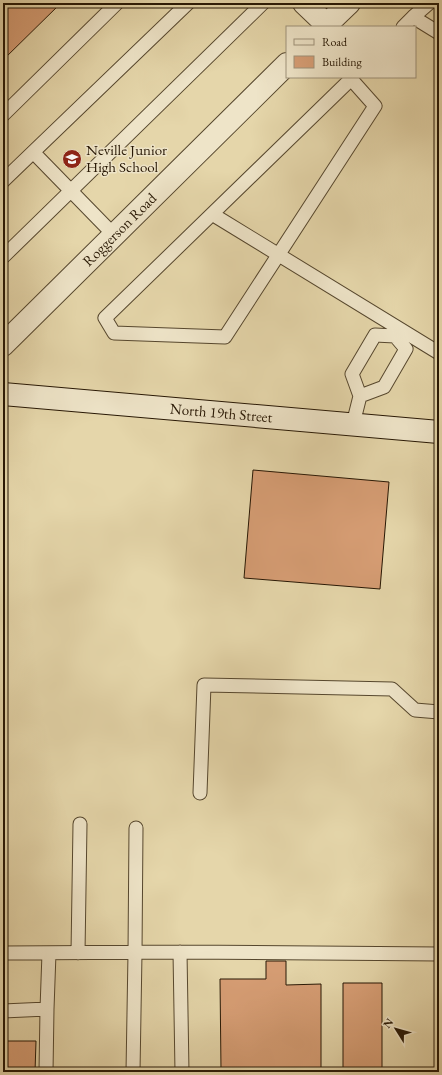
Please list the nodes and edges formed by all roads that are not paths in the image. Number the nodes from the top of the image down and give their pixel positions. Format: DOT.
graph roads {
  1 [pos="117,3"];
  2 [pos="188,3"];
  3 [pos="263,3"];
  4 [pos="304,3"];
  5 [pos="349,3"];
  6 [pos="429,3"];
  7 [pos="413,17"];
  8 [pos="325,26"];
  9 [pos="404,26"];
  10 [pos="439,33"];
  11 [pos="286,65"];
  12 [pos="351,78"];
  13 [pos="3,115"];
  14 [pos="33,152"];
  15 [pos="3,181"];
  16 [pos="70,191"];
  17 [pos="212,214"];
  18 [pos="114,235"];
  19 [pos="277,254"];
  20 [pos="3,257"];
  21 [pos="397,333"];
  22 [pos="3,345"];
  23 [pos="439,353"];
  24 [pos="3,394"];
  25 [pos="360,396"];
  26 [pos="353,424"];
  27 [pos="439,432"];
  28 [pos="439,712"];
  29 [pos="200,793"];
  30 [pos="80,824"];
  31 [pos="136,828"];
  32 [pos="180,952"];
  33 [pos="3,953"];
  34 [pos="49,953"];
  35 [pos="78,953"];
  36 [pos="135,953"];
  37 [pos="439,954"];
  38 [pos="47,1009"];
  39 [pos="3,1011"];
  40 [pos="46,1072"];
  41 [pos="133,1072"];
  42 [pos="182,1072"];
  1 -- 13 [label="lane"];
  2 -- 14 [label="lane"];
  3 -- 16 [label="lane"];
  4 -- 8 [label="street"];
  5 -- 8 [label="street"];
  6 -- 7 [label="lane"];
  7 -- 9 [label="lane"];
  7 -- 10 [label="lane"];
  11 -- 18 [label="street, Roggerson Road"];
  12 -- 17 [label="lane"];
  12 -- 19 [label="lane"];
  14 -- 15 [label="lane"];
  14 -- 16 [label="lane"];
  16 -- 18 [label="lane"];
  16 -- 20 [label="lane"];
  17 -- 19 [label="lane"];
  17 -- 19 [label="lane"];
  18 -- 22 [label="street, Roggerson Road"];
  19 -- 21 [label="lane"];
  21 -- 23 [label="lane"];
  21 -- 25 [label="lane"];
  21 -- 25 [label="lane"];
  24 -- 26 [label="street, North 19th Street"];
  25 -- 26 [label="lane"];
  26 -- 27 [label="street, North 19th Street"];
  28 -- 29 [label="lane"];
  30 -- 35 [label="lane"];
  31 -- 36 [label="lane"];
  32 -- 36 [label="lane"];
  32 -- 37 [label="lane"];
  32 -- 42 [label="lane"];
  33 -- 34 [label="lane"];
  34 -- 35 [label="lane"];
  34 -- 38 [label="lane"];
  35 -- 36 [label="lane"];
  36 -- 41 [label="lane"];
  38 -- 39 [label="lane"];
  38 -- 40 [label="lane"];
}
